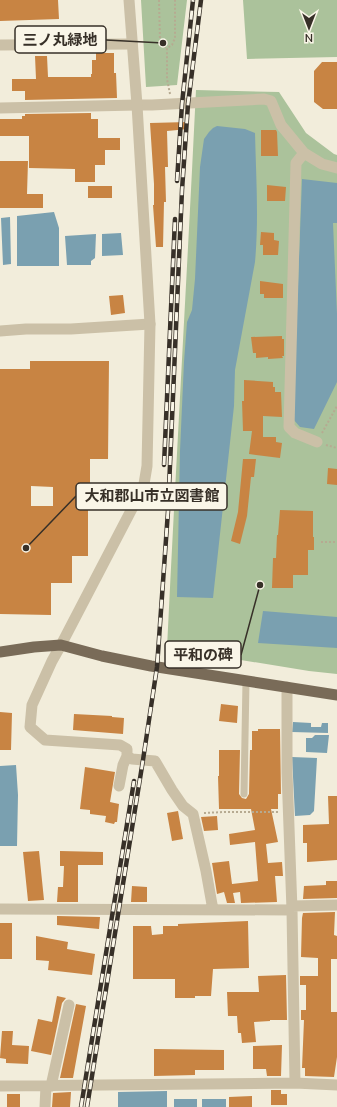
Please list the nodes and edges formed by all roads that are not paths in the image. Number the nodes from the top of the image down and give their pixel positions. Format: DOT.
graph roads {
  1 [pos="129,0"];
  2 [pos="132,44"];
  3 [pos="0,45"];
  4 [pos="137,105"];
  5 [pos="0,108"];
  6 [pos="304,153"];
  7 [pos="337,168"];
  8 [pos="150,324"];
  9 [pos="0,331"];
  10 [pos="316,442"];
  11 [pos="62,645"];
  12 [pos="0,652"];
  13 [pos="246,681"];
  14 [pos="287,687"];
  15 [pos="337,695"];
  16 [pos="127,756"];
  17 [pos="119,786"];
  18 [pos="244,794"];
  19 [pos="337,905"];
  20 [pos="292,908"];
  21 [pos="0,910"];
  22 [pos="213,910"];
  23 [pos="69,1005"];
  24 [pos="295,1083"];
  25 [pos="337,1085"];
  26 [pos="0,1086"];
  27 [pos="48,1086"];
  28 [pos="46,1107"];
  1 -- 2 [label="street"];
  2 -- 3 [label="street"];
  2 -- 4 [label="street"];
  4 -- 5 [label="street"];
  4 -- 6 [label="street"];
  4 -- 8 [label="street"];
  6 -- 7 [label="street"];
  6 -- 10 [label="street"];
  8 -- 9 [label="street"];
  8 -- 11 [label="street"];
  11 -- 12 [label="main road"];
  11 -- 13 [label="main road"];
  11 -- 16 [label="street"];
  13 -- 14 [label="main road"];
  13 -- 18 [label="lane"];
  14 -- 15 [label="main road"];
  14 -- 20 [label="street"];
  16 -- 17 [label="street"];
  16 -- 22 [label="street"];
  19 -- 20 [label="street"];
  20 -- 22 [label="street"];
  20 -- 24 [label="street"];
  21 -- 22 [label="street"];
  23 -- 27 [label="street"];
  24 -- 25 [label="street"];
  24 -- 27 [label="street"];
  26 -- 27 [label="street"];
  27 -- 28 [label="street"];
}
